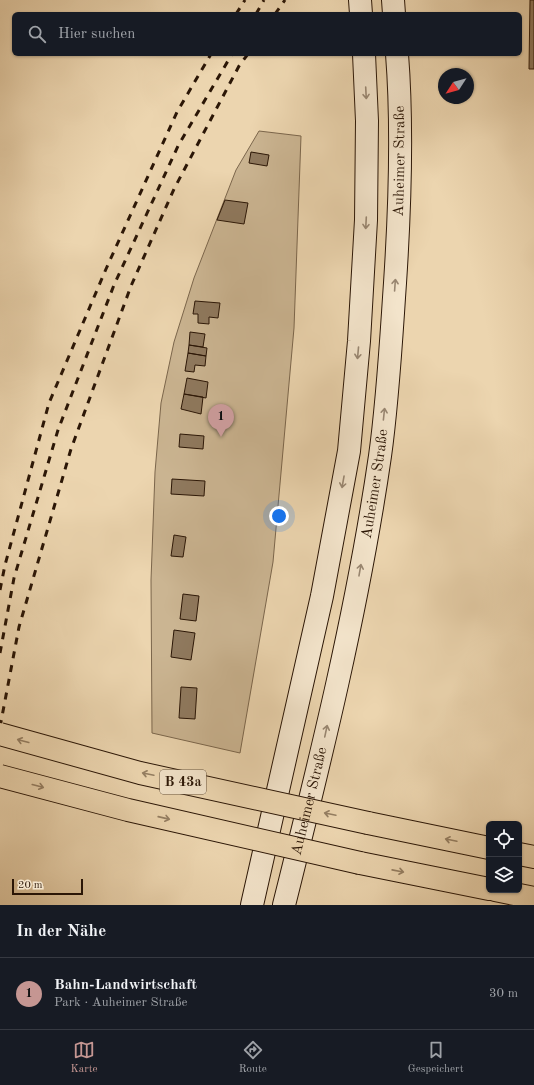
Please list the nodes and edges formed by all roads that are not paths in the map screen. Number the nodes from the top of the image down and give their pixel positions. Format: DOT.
graph roads {
  1 [pos="360,0"];
  2 [pos="393,0"];
  3 [pos="361,12"];
  4 [pos="394,12"];
  5 [pos="364,56"];
  6 [pos="397,56"];
  7 [pos="0,734"];
  8 [pos="0,776"];
  9 [pos="486,847"];
  10 [pos="522,855"];
  11 [pos="534,857"];
  12 [pos="486,888"];
  13 [pos="510,893"];
  14 [pos="534,898"];
  15 [pos="252,905"];
  16 [pos="284,905"];
  1 -- 3 [label="main road"];
  2 -- 4 [label="main road"];
  5 -- 15 [label="main road, Auheimer Straße, one-way"];
  16 -- 6 [label="main road, Auheimer Straße, one-way"];
  9 -- 7 [label="highway, B 43a, one-way, bridge"];
  8 -- 12 [label="highway, one-way, bridge"];
  10 -- 11 [label="highway"];
  13 -- 14 [label="highway"];
}
